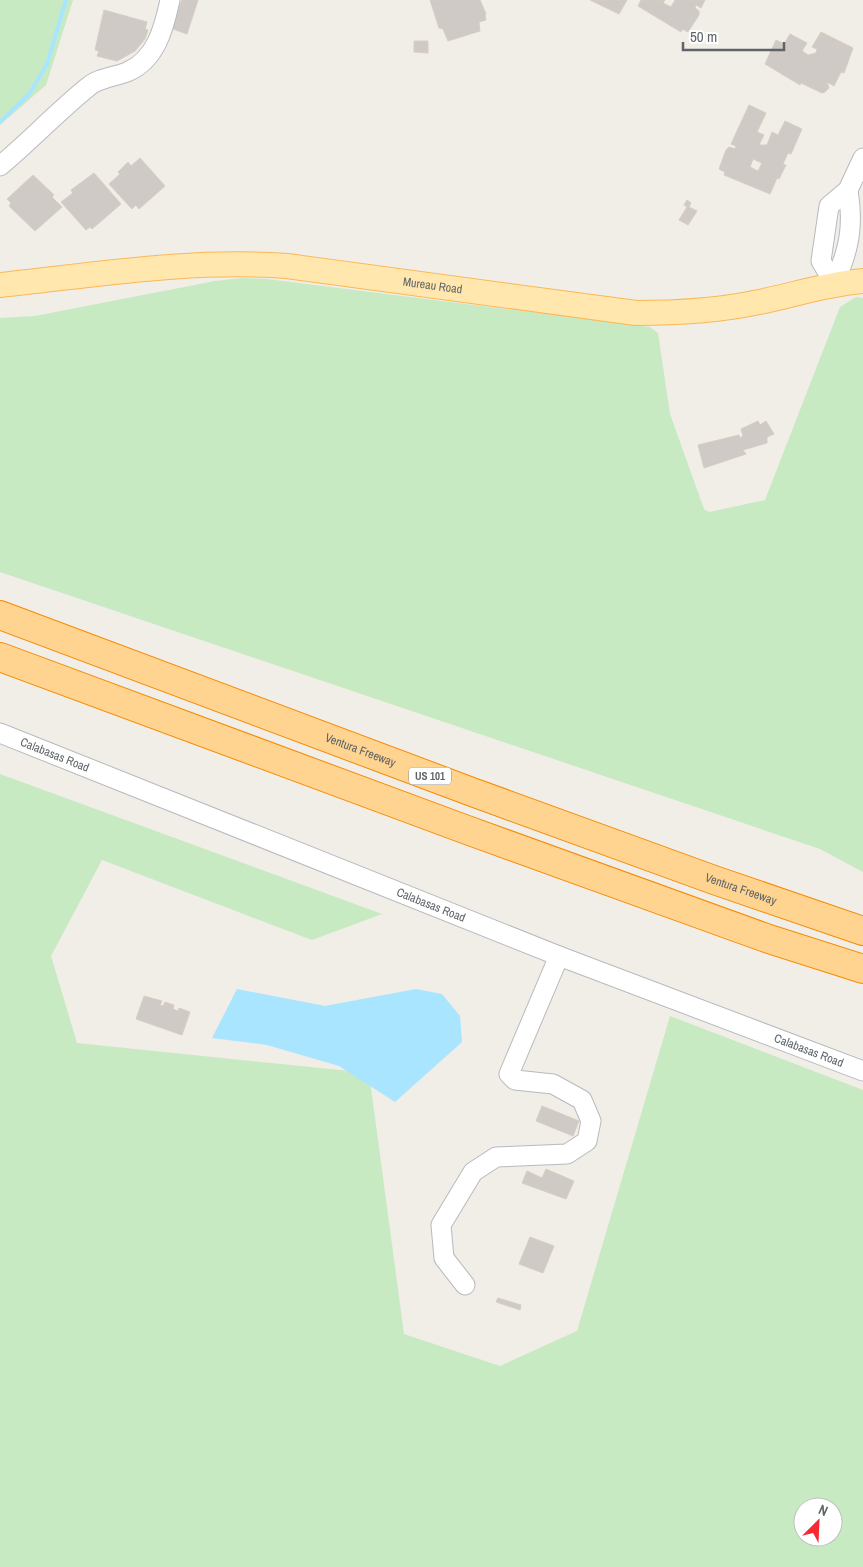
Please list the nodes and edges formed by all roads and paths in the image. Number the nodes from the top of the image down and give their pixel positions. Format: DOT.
graph roads {
  1 [pos="170,0"];
  2 [pos="863,158"];
  3 [pos="0,166"];
  4 [pos="863,281"];
  5 [pos="834,283"];
  6 [pos="0,285"];
  7 [pos="0,615"];
  8 [pos="0,657"];
  9 [pos="0,733"];
  10 [pos="863,931"];
  11 [pos="559,956"];
  12 [pos="863,969"];
  13 [pos="863,1071"];
  14 [pos="464,1285"];
  1 -- 3 [label="street"];
  2 -- 5 [label="street"];
  4 -- 5 [label="main road, Mureau Road"];
  5 -- 6 [label="main road, Mureau Road"];
  7 -- 10 [label="highway, Ventura Freeway / US 101"];
  8 -- 12 [label="highway"];
  9 -- 11 [label="street, Calabasas Road"];
  11 -- 13 [label="street, Calabasas Road"];
  11 -- 14 [label="street"];
}
